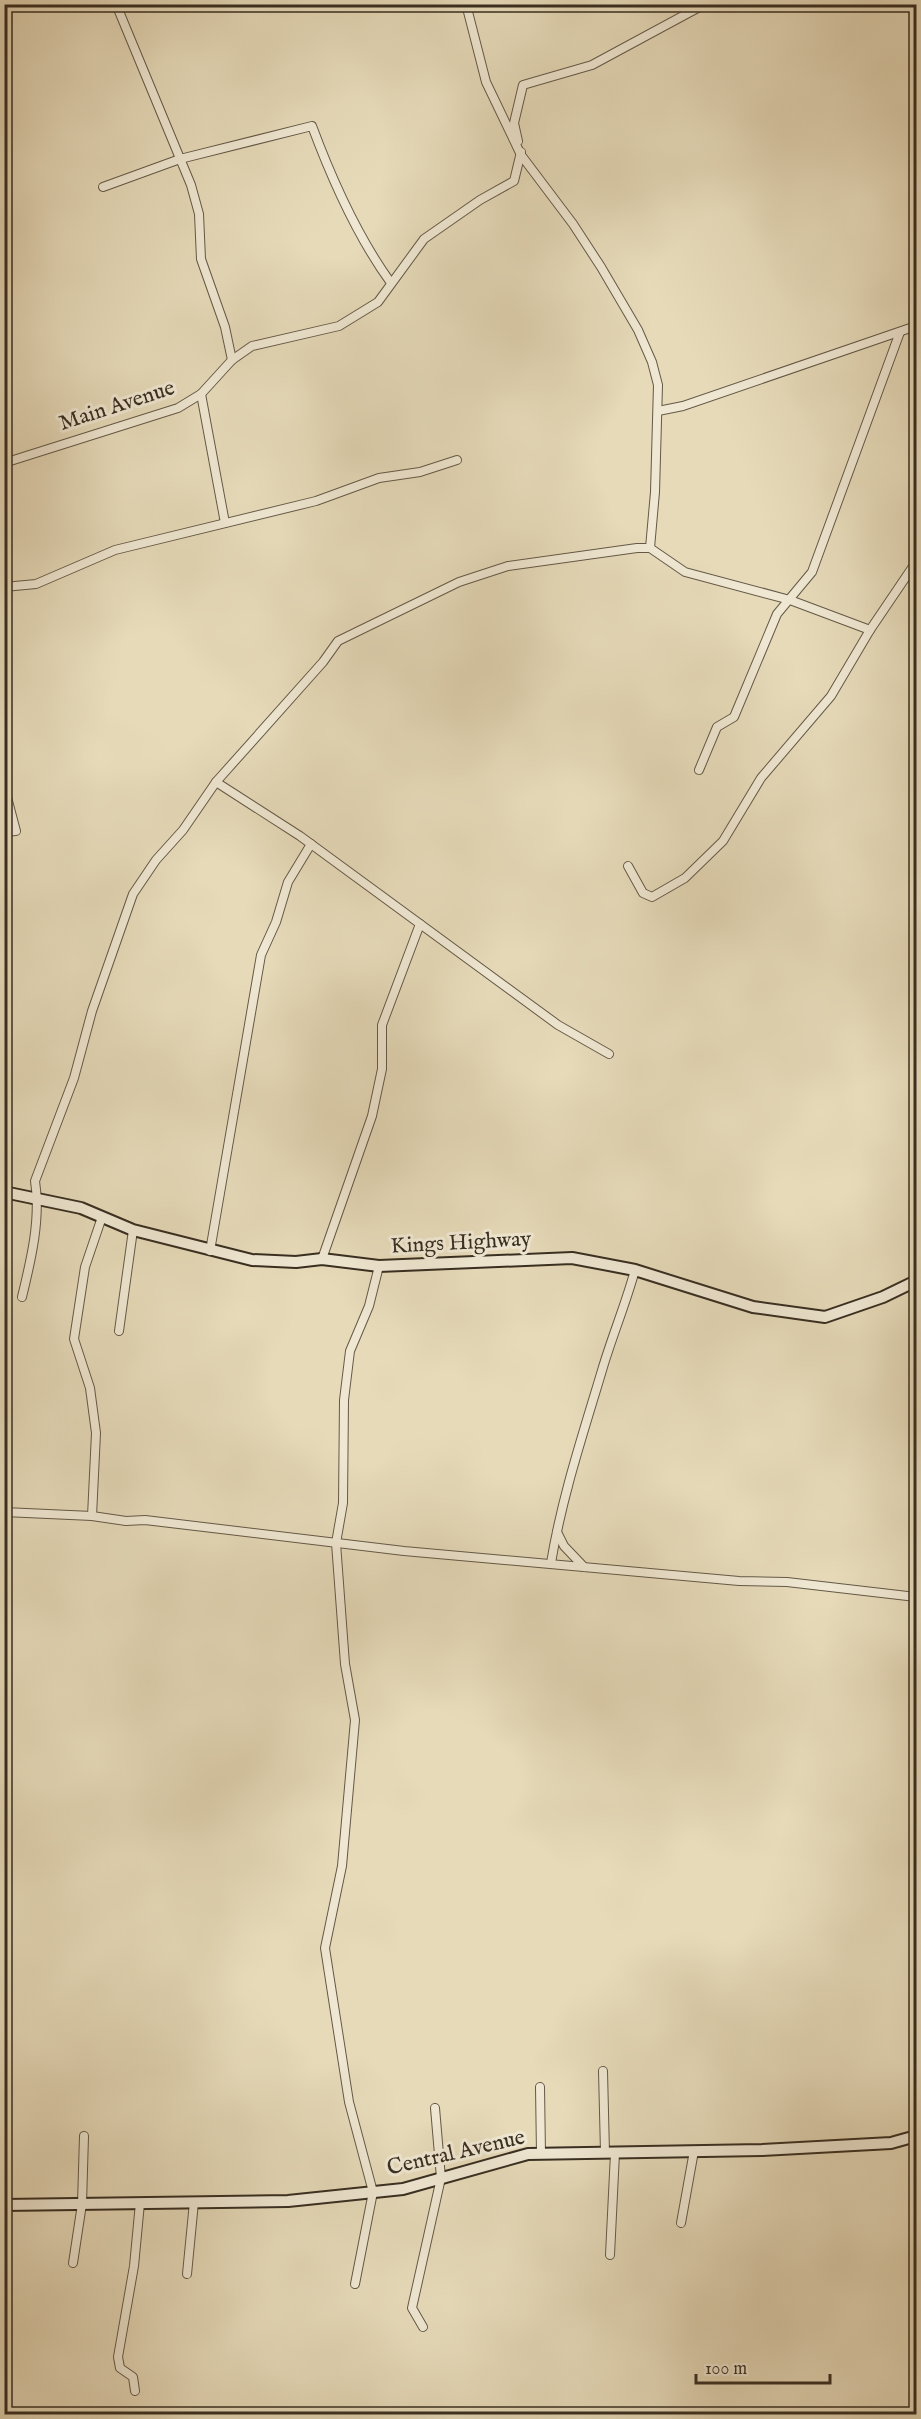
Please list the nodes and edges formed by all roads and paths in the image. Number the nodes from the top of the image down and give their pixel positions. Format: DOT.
graph roads {
  1 [pos="116,4"];
  2 [pos="466,4"];
  3 [pos="705,4"];
  4 [pos="522,154"];
  5 [pos="180,159"];
  6 [pos="104,187"];
  7 [pos="392,283"];
  8 [pos="916,326"];
  9 [pos="900,332"];
  10 [pos="232,360"];
  11 [pos="201,394"];
  12 [pos="658,411"];
  13 [pos="457,460"];
  14 [pos="4,463"];
  15 [pos="225,523"];
  16 [pos="650,548"];
  17 [pos="916,562"];
  18 [pos="4,587"];
  19 [pos="790,600"];
  20 [pos="870,630"];
  21 [pos="699,770"];
  22 [pos="216,782"];
  23 [pos="4,786"];
  24 [pos="4,832"];
  25 [pos="311,844"];
  26 [pos="628,866"];
  27 [pos="420,924"];
  28 [pos="609,1054"];
  29 [pos="4,1191"];
  30 [pos="38,1199"];
  31 [pos="102,1217"];
  32 [pos="133,1230"];
  33 [pos="210,1251"];
  34 [pos="322,1259"];
  35 [pos="379,1266"];
  36 [pos="634,1270"];
  37 [pos="916,1281"];
  38 [pos="22,1297"];
  39 [pos="119,1331"];
  40 [pos="4,1512"];
  41 [pos="92,1516"];
  42 [pos="556,1530"];
  43 [pos="336,1543"];
  44 [pos="551,1563"];
  45 [pos="584,1567"];
  46 [pos="916,1597"];
  47 [pos="603,2070"];
  48 [pos="540,2087"];
  49 [pos="435,2108"];
  50 [pos="84,2136"];
  51 [pos="916,2136"];
  52 [pos="694,2151"];
  53 [pos="610,2153"];
  54 [pos="541,2154"];
  55 [pos="441,2178"];
  56 [pos="373,2192"];
  57 [pos="195,2202"];
  58 [pos="140,2203"];
  59 [pos="82,2204"];
  60 [pos="4,2205"];
  61 [pos="681,2223"];
  62 [pos="610,2255"];
  63 [pos="73,2263"];
  64 [pos="187,2274"];
  65 [pos="355,2284"];
  66 [pos="423,2327"];
  67 [pos="135,2391"];
  1 -- 5 [label="street"];
  2 -- 4 [label="street"];
  3 -- 4 [label="street"];
  4 -- 7 [label="street, Main Avenue"];
  4 -- 12 [label="street"];
  5 -- 6 [label="street"];
  5 -- 7 [label="street"];
  5 -- 10 [label="street"];
  7 -- 10 [label="street, Main Avenue"];
  8 -- 9 [label="street"];
  9 -- 12 [label="street"];
  9 -- 19 [label="street"];
  10 -- 11 [label="street, Main Avenue"];
  11 -- 14 [label="street, Main Avenue"];
  11 -- 15 [label="street"];
  12 -- 16 [label="street"];
  13 -- 15 [label="street"];
  15 -- 18 [label="street"];
  16 -- 19 [label="street"];
  16 -- 22 [label="street"];
  17 -- 20 [label="street"];
  19 -- 20 [label="street"];
  19 -- 21 [label="street"];
  20 -- 26 [label="street"];
  22 -- 25 [label="street"];
  22 -- 30 [label="street"];
  23 -- 24 [label="street"];
  25 -- 27 [label="street"];
  25 -- 33 [label="street"];
  27 -- 28 [label="street"];
  27 -- 34 [label="street"];
  29 -- 30 [label="street, Kings Highway"];
  30 -- 31 [label="street, Kings Highway"];
  30 -- 38 [label="street"];
  31 -- 32 [label="street, Kings Highway"];
  31 -- 41 [label="street"];
  32 -- 33 [label="street, Kings Highway"];
  32 -- 39 [label="street"];
  33 -- 34 [label="street, Kings Highway"];
  34 -- 35 [label="street, Kings Highway"];
  35 -- 36 [label="street, Kings Highway"];
  35 -- 43 [label="street"];
  36 -- 37 [label="street, Kings Highway"];
  36 -- 42 [label="street"];
  40 -- 41 [label="street"];
  41 -- 43 [label="street"];
  42 -- 44 [label="street"];
  42 -- 45 [label="street"];
  43 -- 44 [label="street"];
  43 -- 56 [label="street"];
  44 -- 45 [label="street"];
  45 -- 46 [label="street"];
  47 -- 53 [label="street"];
  48 -- 54 [label="street"];
  49 -- 55 [label="street"];
  50 -- 59 [label="street"];
  51 -- 52 [label="street, Central Avenue"];
  52 -- 53 [label="street, Central Avenue"];
  52 -- 61 [label="street"];
  53 -- 54 [label="street, Central Avenue"];
  53 -- 62 [label="street"];
  54 -- 55 [label="street, Central Avenue"];
  55 -- 56 [label="street, Central Avenue"];
  55 -- 66 [label="street"];
  56 -- 57 [label="street, Central Avenue"];
  56 -- 65 [label="street"];
  57 -- 58 [label="street, Central Avenue"];
  57 -- 64 [label="street"];
  58 -- 59 [label="street, Central Avenue"];
  58 -- 67 [label="street"];
  59 -- 60 [label="street, Central Avenue"];
  59 -- 63 [label="street"];
}
